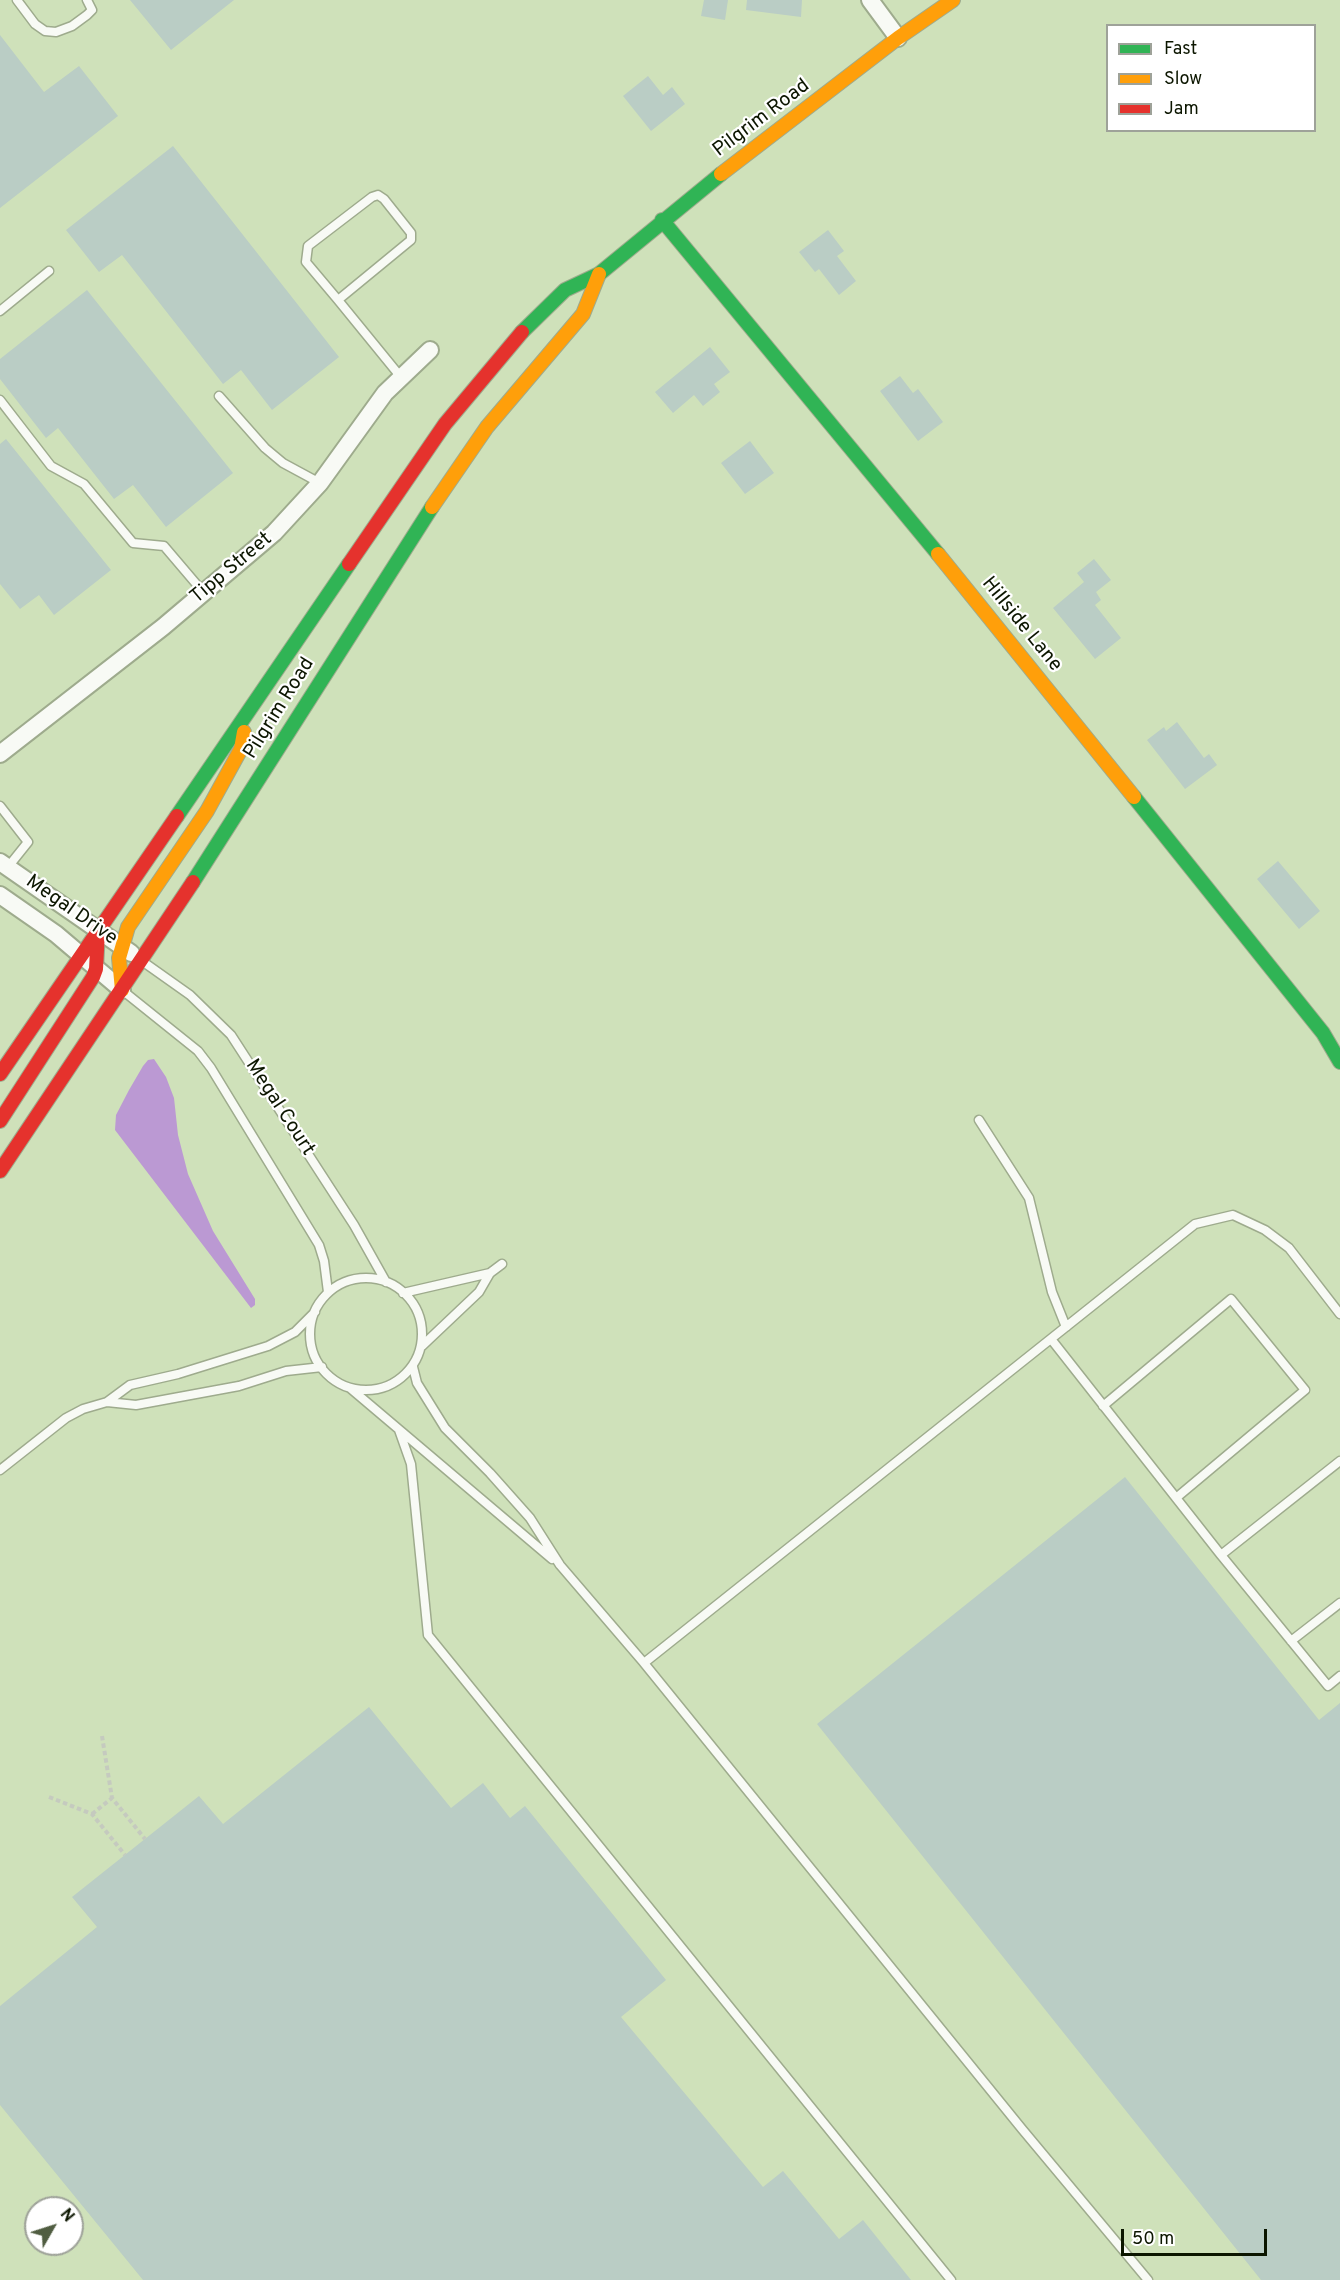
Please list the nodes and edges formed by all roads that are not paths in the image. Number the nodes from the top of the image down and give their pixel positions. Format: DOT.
graph roads {
  1 [pos="17,0"];
  2 [pos="87,0"];
  3 [pos="870,0"];
  4 [pos="952,0"];
  5 [pos="898,38"];
  6 [pos="663,220"];
  7 [pos="49,271"];
  8 [pos="599,274"];
  9 [pos="338,300"];
  10 [pos="0,311"];
  11 [pos="430,350"];
  12 [pos="400,376"];
  13 [pos="219,396"];
  14 [pos="0,400"];
  15 [pos="320,483"];
  16 [pos="204,593"];
  17 [pos="250,710"];
  18 [pos="0,754"];
  19 [pos="0,806"];
  20 [pos="4,865"];
  21 [pos="0,895"];
  22 [pos="98,931"];
  23 [pos="121,947"];
  24 [pos="81,956"];
  25 [pos="141,961"];
  26 [pos="96,969"];
  27 [pos="122,990"];
  28 [pos="1340,1062"];
  29 [pos="0,1074"];
  30 [pos="979,1120"];
  31 [pos="0,1121"];
  32 [pos="0,1171"];
  33 [pos="502,1264"];
  34 [pos="490,1273"];
  35 [pos="386,1282"];
  36 [pos="328,1293"];
  37 [pos="403,1293"];
  38 [pos="315,1312"];
  39 [pos="1340,1314"];
  40 [pos="1066,1327"];
  41 [pos="1051,1339"];
  42 [pos="422,1346"];
  43 [pos="322,1367"];
  44 [pos="412,1367"];
  45 [pos="350,1388"];
  46 [pos="107,1402"];
  47 [pos="1104,1406"];
  48 [pos="399,1430"];
  49 [pos="1340,1461"];
  50 [pos="0,1470"];
  51 [pos="1176,1498"];
  52 [pos="1221,1555"];
  53 [pos="560,1565"];
  54 [pos="1340,1604"];
  55 [pos="1291,1641"];
  56 [pos="644,1663"];
  57 [pos="1340,1676"];
  58 [pos="951,2280"];
  59 [pos="1148,2280"];
  1 -- 2 [label="lane"];
  3 -- 5 [label="street"];
  4 -- 5 [label="street, Pilgrim Road"];
  5 -- 6 [label="street, Pilgrim Road"];
  6 -- 8 [label="street, Pilgrim Road"];
  6 -- 28 [label="street, Hillside Lane"];
  7 -- 10 [label="lane"];
  8 -- 17 [label="street, Pilgrim Road"];
  8 -- 25 [label="street, Pilgrim Road"];
  9 -- 9 [label="lane"];
  9 -- 12 [label="lane"];
  11 -- 12 [label="street, Tipp Street"];
  12 -- 15 [label="street, Tipp Street"];
  13 -- 15 [label="lane"];
  14 -- 16 [label="lane"];
  15 -- 16 [label="street, Tipp Street"];
  16 -- 18 [label="street, Tipp Street"];
  17 -- 22 [label="street, Pilgrim Road"];
  17 -- 23 [label="street"];
  19 -- 20 [label="lane"];
  20 -- 22 [label="street, Megal Drive"];
  21 -- 24 [label="street, Megal Drive"];
  22 -- 23 [label="street, Megal Drive"];
  22 -- 24 [label="street, Pilgrim Road"];
  22 -- 26 [label="street"];
  23 -- 25 [label="street, Megal Drive"];
  23 -- 27 [label="street"];
  24 -- 26 [label="street, Megal Drive"];
  24 -- 29 [label="street, Pilgrim Road"];
  25 -- 27 [label="street, Pilgrim Road"];
  25 -- 35 [label="lane, Megal Court"];
  26 -- 27 [label="street, Megal Drive"];
  26 -- 31 [label="street"];
  27 -- 32 [label="street, Pilgrim Road"];
  27 -- 36 [label="lane, Megal Court"];
  30 -- 40 [label="lane"];
  33 -- 34 [label="lane"];
  34 -- 37 [label="lane"];
  34 -- 42 [label="lane"];
  35 -- 36 [label="lane"];
  35 -- 37 [label="lane"];
  36 -- 38 [label="lane"];
  37 -- 42 [label="lane"];
  38 -- 43 [label="lane"];
  38 -- 46 [label="lane"];
  39 -- 40 [label="lane"];
  40 -- 41 [label="lane"];
  41 -- 47 [label="lane"];
  41 -- 56 [label="lane"];
  42 -- 44 [label="lane"];
  43 -- 45 [label="lane"];
  43 -- 46 [label="lane"];
  44 -- 45 [label="lane"];
  44 -- 53 [label="lane"];
  45 -- 48 [label="lane"];
  46 -- 50 [label="lane"];
  47 -- 51 [label="lane"];
  47 -- 51 [label="lane"];
  48 -- 53 [label="lane"];
  48 -- 58 [label="lane"];
  49 -- 52 [label="lane"];
  51 -- 52 [label="lane"];
  52 -- 55 [label="lane"];
  53 -- 56 [label="lane"];
  54 -- 55 [label="lane"];
  55 -- 57 [label="lane"];
  56 -- 59 [label="lane"];
}
